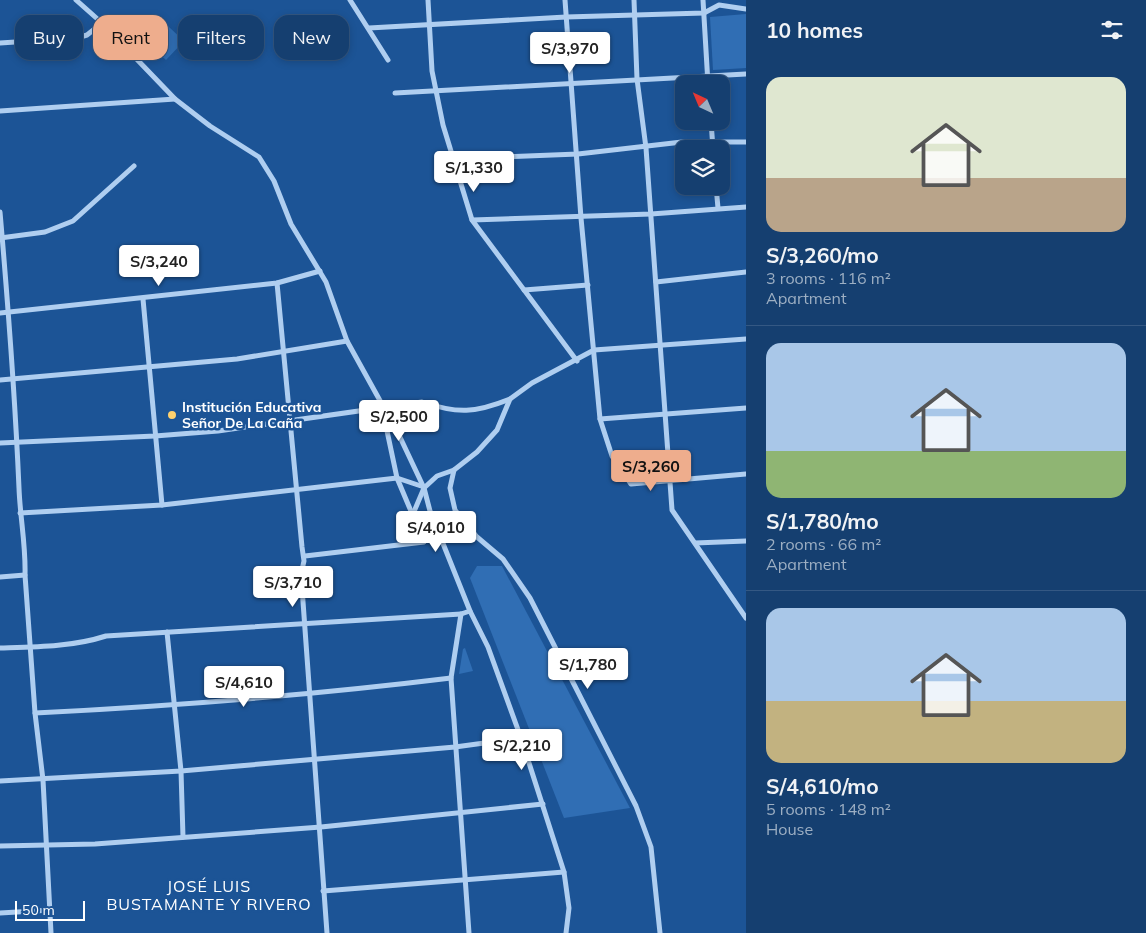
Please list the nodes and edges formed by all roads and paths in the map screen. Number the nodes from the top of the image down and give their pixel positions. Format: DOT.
graph roads {
  1 [pos="76,0"];
  2 [pos="350,0"];
  3 [pos="428,0"];
  4 [pos="565,0"];
  5 [pos="634,0"];
  6 [pos="703,0"];
  7 [pos="746,9"];
  8 [pos="704,13"];
  9 [pos="93,15"];
  10 [pos="566,17"];
  11 [pos="635,17"];
  12 [pos="429,26"];
  13 [pos="369,28"];
  14 [pos="93,30"];
  15 [pos="0,43"];
  16 [pos="138,60"];
  17 [pos="388,60"];
  18 [pos="746,74"];
  19 [pos="708,75"];
  20 [pos="727,75"];
  21 [pos="675,78"];
  22 [pos="637,80"];
  23 [pos="572,84"];
  24 [pos="435,90"];
  25 [pos="396,93"];
  26 [pos="175,99"];
  27 [pos="0,112"];
  28 [pos="730,142"];
  29 [pos="746,142"];
  30 [pos="675,145"];
  31 [pos="646,148"];
  32 [pos="578,154"];
  33 [pos="453,159"];
  34 [pos="134,166"];
  35 [pos="717,195"];
  36 [pos="746,207"];
  37 [pos="718,208"];
  38 [pos="0,212"];
  39 [pos="651,214"];
  40 [pos="581,218"];
  41 [pos="472,220"];
  42 [pos="1,238"];
  43 [pos="320,271"];
  44 [pos="746,272"];
  45 [pos="656,282"];
  46 [pos="277,283"];
  47 [pos="588,285"];
  48 [pos="524,290"];
  49 [pos="143,299"];
  50 [pos="8,312"];
  51 [pos="0,313"];
  52 [pos="746,339"];
  53 [pos="347,341"];
  54 [pos="660,347"];
  55 [pos="594,350"];
  56 [pos="285,351"];
  57 [pos="577,361"];
  58 [pos="150,365"];
  59 [pos="14,379"];
  60 [pos="0,380"];
  61 [pos="510,399"];
  62 [pos="746,408"];
  63 [pos="383,409"];
  64 [pos="666,416"];
  65 [pos="600,419"];
  66 [pos="292,421"];
  67 [pos="155,436"];
  68 [pos="16,442"];
  69 [pos="0,443"];
  70 [pos="454,470"];
  71 [pos="746,474"];
  72 [pos="397,478"];
  73 [pos="670,480"];
  74 [pos="424,488"];
  75 [pos="298,491"];
  76 [pos="162,504"];
  77 [pos="20,513"];
  78 [pos="413,514"];
  79 [pos="746,541"];
  80 [pos="695,544"];
  81 [pos="305,556"];
  82 [pos="25,575"];
  83 [pos="0,577"];
  84 [pos="746,607"];
  85 [pos="739,608"];
  86 [pos="470,611"];
  87 [pos="461,614"];
  88 [pos="746,618"];
  89 [pos="305,625"];
  90 [pos="167,632"];
  91 [pos="31,647"];
  92 [pos="0,648"];
  93 [pos="451,678"];
  94 [pos="310,692"];
  95 [pos="173,703"];
  96 [pos="34,712"];
  97 [pos="521,738"];
  98 [pos="455,747"];
  99 [pos="314,760"];
  100 [pos="181,771"];
  101 [pos="42,780"];
  102 [pos="0,781"];
  103 [pos="543,804"];
  104 [pos="460,814"];
  105 [pos="321,827"];
  106 [pos="183,837"];
  107 [pos="47,844"];
  108 [pos="0,846"];
  109 [pos="564,872"];
  110 [pos="465,880"];
  111 [pos="323,891"];
  112 [pos="52,910"];
  113 [pos="0,913"];
  114 [pos="51,933"];
  115 [pos="327,933"];
  116 [pos="469,933"];
  117 [pos="566,933"];
  118 [pos="660,933"];
  1 -- 9 [label="street"];
  2 -- 13 [label="street"];
  3 -- 12 [label="street"];
  4 -- 10 [label="street"];
  5 -- 11 [label="street"];
  6 -- 8 [label="street"];
  7 -- 8 [label="street"];
  8 -- 11 [label="street"];
  8 -- 19 [label="street"];
  10 -- 11 [label="street"];
  10 -- 12 [label="street"];
  10 -- 23 [label="street"];
  11 -- 22 [label="street"];
  12 -- 13 [label="street"];
  12 -- 24 [label="street"];
  13 -- 17 [label="street"];
  14 -- 15 [label="street"];
  16 -- 26 [label="street"];
  18 -- 20 [label="street"];
  21 -- 22 [label="street"];
  22 -- 23 [label="street"];
  22 -- 31 [label="street"];
  23 -- 24 [label="street"];
  23 -- 32 [label="street"];
  24 -- 25 [label="street"];
  24 -- 33 [label="street"];
  26 -- 27 [label="street"];
  26 -- 43 [label="street"];
  28 -- 29 [label="street"];
  30 -- 31 [label="street"];
  31 -- 32 [label="street"];
  31 -- 39 [label="street"];
  32 -- 33 [label="street"];
  32 -- 40 [label="street"];
  33 -- 41 [label="street"];
  34 -- 42 [label="street"];
  35 -- 37 [label="street"];
  36 -- 37 [label="street"];
  37 -- 39 [label="street"];
  38 -- 42 [label="street"];
  39 -- 40 [label="street"];
  39 -- 45 [label="street"];
  40 -- 41 [label="street"];
  40 -- 47 [label="street"];
  41 -- 48 [label="street"];
  42 -- 50 [label="street"];
  43 -- 46 [label="street"];
  43 -- 53 [label="street"];
  44 -- 45 [label="street"];
  45 -- 54 [label="street"];
  46 -- 49 [label="street"];
  46 -- 56 [label="street"];
  47 -- 48 [label="street"];
  47 -- 55 [label="street"];
  48 -- 57 [label="street"];
  49 -- 50 [label="street"];
  49 -- 58 [label="street"];
  50 -- 51 [label="street"];
  50 -- 59 [label="street"];
  52 -- 54 [label="street"];
  53 -- 56 [label="street"];
  53 -- 63 [label="street"];
  54 -- 55 [label="street"];
  54 -- 64 [label="street"];
  55 -- 57 [label="street"];
  55 -- 65 [label="street"];
  56 -- 58 [label="street"];
  56 -- 66 [label="street"];
  57 -- 61 [label="street"];
  58 -- 59 [label="street"];
  58 -- 67 [label="street"];
  59 -- 60 [label="street"];
  59 -- 68 [label="street"];
  61 -- 63 [label="street"];
  61 -- 70 [label="street"];
  62 -- 64 [label="street"];
  63 -- 66 [label="street"];
  63 -- 72 [label="street"];
  63 -- 74 [label="street"];
  64 -- 65 [label="street"];
  64 -- 73 [label="street"];
  65 -- 73 [label="street"];
  66 -- 67 [label="street"];
  66 -- 75 [label="street"];
  67 -- 68 [label="street"];
  67 -- 76 [label="street"];
  68 -- 69 [label="street"];
  68 -- 77 [label="street"];
  70 -- 74 [label="street"];
  70 -- 118 [label="street"];
  71 -- 73 [label="street"];
  72 -- 74 [label="street"];
  72 -- 75 [label="street"];
  72 -- 78 [label="street"];
  73 -- 80 [label="street"];
  74 -- 78 [label="street"];
  74 -- 86 [label="street"];
  75 -- 76 [label="street"];
  75 -- 81 [label="street"];
  76 -- 77 [label="street"];
  77 -- 82 [label="street"];
  78 -- 81 [label="street"];
  79 -- 80 [label="street"];
  80 -- 85 [label="street"];
  81 -- 89 [label="street"];
  82 -- 83 [label="street"];
  82 -- 91 [label="street"];
  84 -- 85 [label="street"];
  85 -- 88 [label="street"];
  86 -- 87 [label="street"];
  86 -- 97 [label="street"];
  87 -- 89 [label="street"];
  87 -- 93 [label="street"];
  89 -- 90 [label="street"];
  89 -- 94 [label="street"];
  90 -- 91 [label="street"];
  90 -- 95 [label="street"];
  91 -- 92 [label="street"];
  91 -- 96 [label="street"];
  93 -- 94 [label="street"];
  93 -- 98 [label="street"];
  94 -- 95 [label="street"];
  94 -- 99 [label="street"];
  95 -- 96 [label="street"];
  95 -- 100 [label="street"];
  96 -- 101 [label="street"];
  97 -- 98 [label="street"];
  97 -- 103 [label="street"];
  98 -- 99 [label="street"];
  98 -- 104 [label="street"];
  99 -- 100 [label="street"];
  99 -- 105 [label="street"];
  100 -- 101 [label="street"];
  100 -- 106 [label="street"];
  101 -- 102 [label="street"];
  101 -- 107 [label="street"];
  103 -- 104 [label="street"];
  103 -- 109 [label="street"];
  104 -- 105 [label="street"];
  104 -- 110 [label="street"];
  105 -- 106 [label="street"];
  105 -- 111 [label="street"];
  106 -- 107 [label="street"];
  107 -- 108 [label="street"];
  107 -- 112 [label="street"];
  109 -- 110 [label="street"];
  109 -- 117 [label="street"];
  110 -- 111 [label="street"];
  110 -- 116 [label="street"];
  111 -- 115 [label="street"];
  112 -- 113 [label="street"];
  112 -- 114 [label="street"];
}
